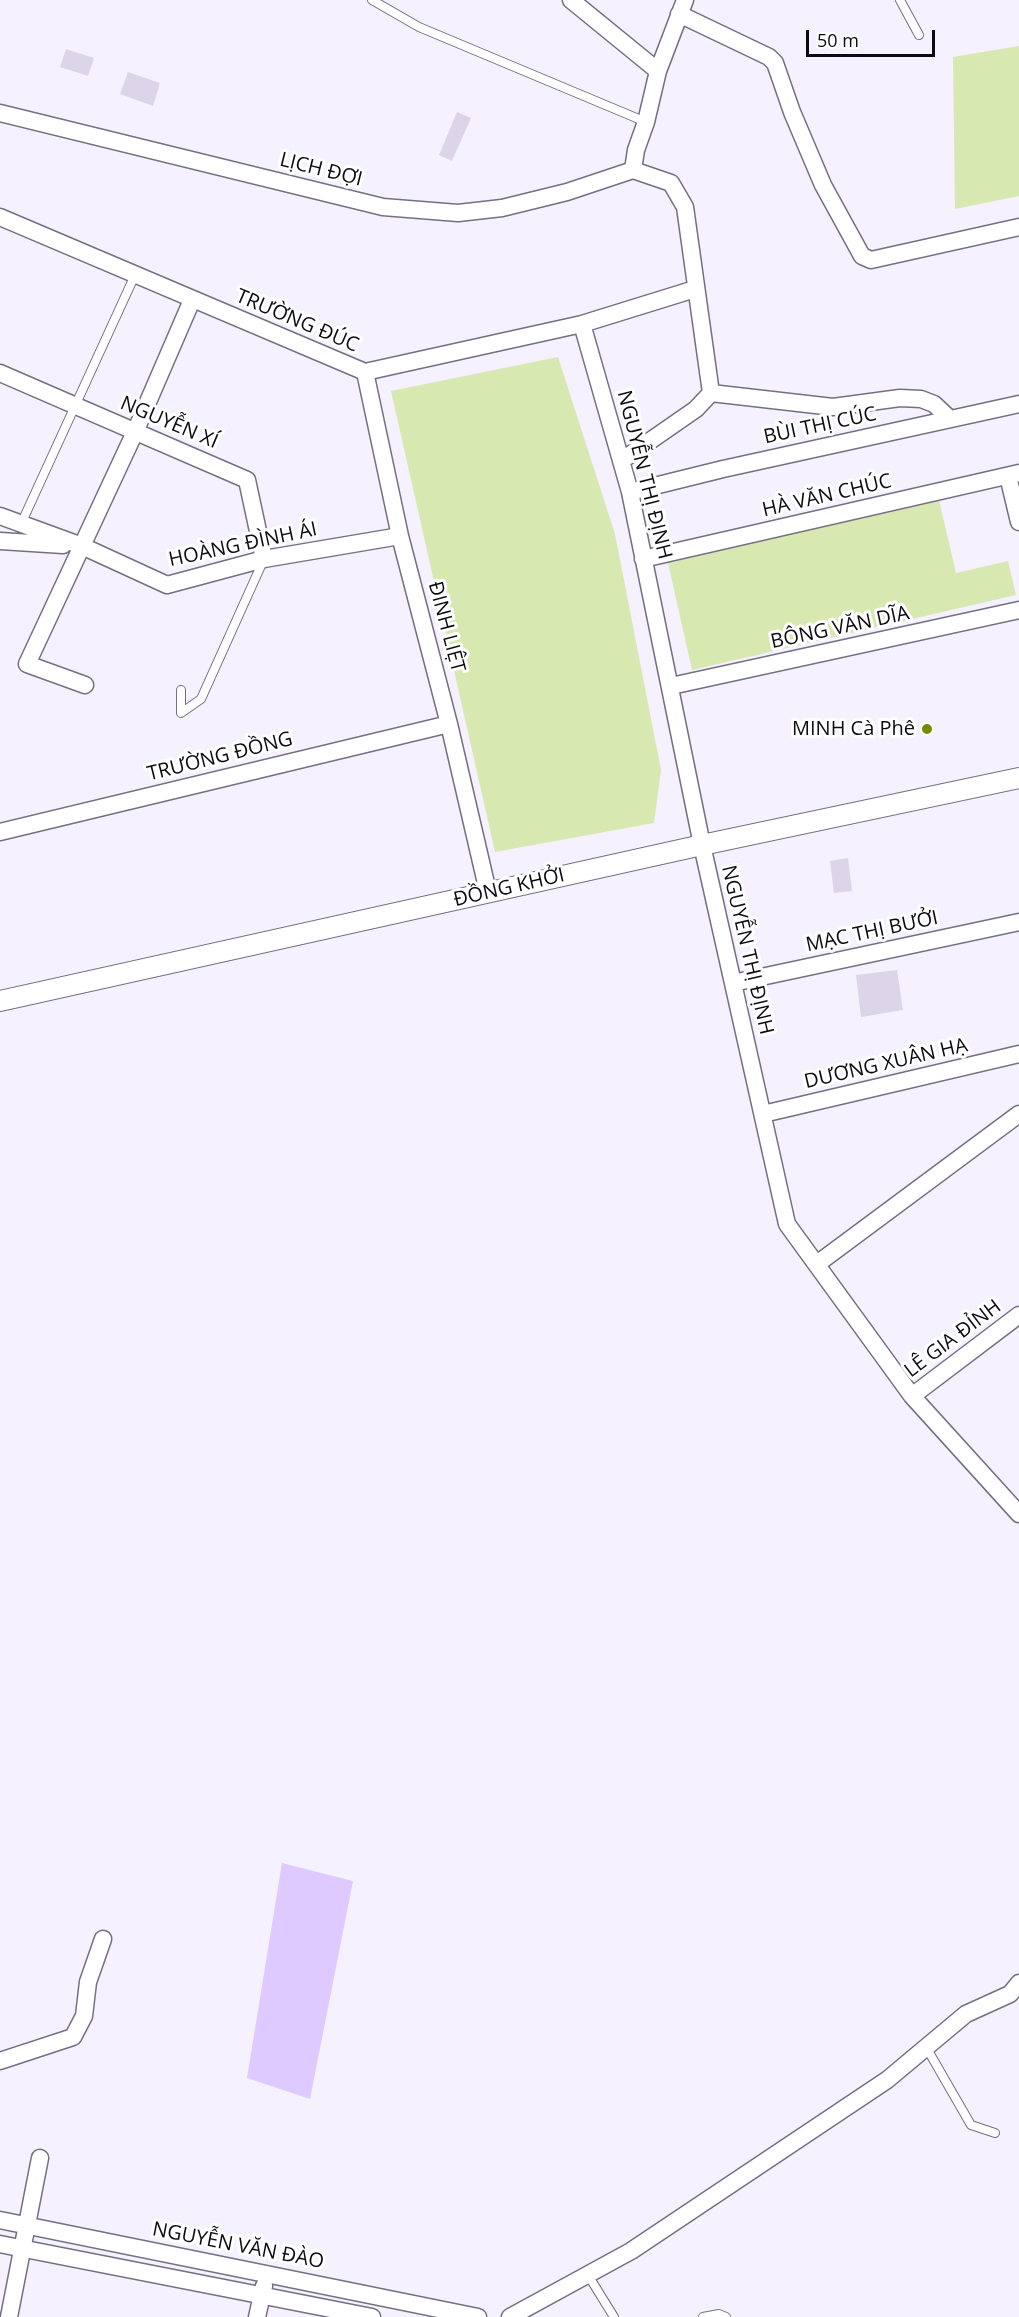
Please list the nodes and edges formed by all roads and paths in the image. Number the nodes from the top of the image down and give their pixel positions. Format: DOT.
graph roads {
  1 [pos="372,0"];
  2 [pos="571,0"];
  3 [pos="900,0"];
  4 [pos="682,7"];
  5 [pos="919,35"];
  6 [pos="658,71"];
  7 [pos="0,113"];
  8 [pos="646,122"];
  9 [pos="633,170"];
  10 [pos="0,217"];
  11 [pos="1019,227"];
  12 [pos="135,275"];
  13 [pos="695,289"];
  14 [pos="192,300"];
  15 [pos="582,324"];
  16 [pos="364,372"];
  17 [pos="0,373"];
  18 [pos="711,393"];
  19 [pos="1019,404"];
  20 [pos="76,406"];
  21 [pos="950,419"];
  22 [pos="135,432"];
  23 [pos="621,461"];
  24 [pos="1014,475"];
  25 [pos="630,492"];
  26 [pos="0,516"];
  27 [pos="1019,522"];
  28 [pos="21,525"];
  29 [pos="400,536"];
  30 [pos="0,542"];
  31 [pos="82,546"];
  32 [pos="264,559"];
  33 [pos="643,559"];
  34 [pos="1019,610"];
  35 [pos="85,685"];
  36 [pos="671,686"];
  37 [pos="181,690"];
  38 [pos="449,724"];
  39 [pos="1019,778"];
  40 [pos="0,832"];
  41 [pos="702,845"];
  42 [pos="488,892"];
  43 [pos="1019,922"];
  44 [pos="733,983"];
  45 [pos="0,1001"];
  46 [pos="1019,1054"];
  47 [pos="764,1114"];
  48 [pos="1019,1114"];
  49 [pos="817,1264"];
  50 [pos="1019,1315"];
  51 [pos="912,1396"];
  52 [pos="1019,1514"];
  53 [pos="103,1939"];
  54 [pos="1019,1983"];
  55 [pos="926,2047"];
  56 [pos="0,2061"];
  57 [pos="995,2133"];
  58 [pos="40,2158"];
  59 [pos="0,2220"];
  60 [pos="27,2225"];
  61 [pos="0,2244"];
  62 [pos="23,2249"];
  63 [pos="266,2273"];
  64 [pos="588,2275"];
  65 [pos="262,2295"];
  66 [pos="473,2315"];
  67 [pos="9,2317"];
  68 [pos="257,2317"];
  69 [pos="372,2317"];
  70 [pos="510,2317"];
  71 [pos="614,2317"];
  72 [pos="703,2317"];
  73 [pos="726,2317"];
  1 -- 8 [label="lane"];
  2 -- 6 [label="street"];
  3 -- 5 [label="lane"];
  4 -- 6 [label="street"];
  4 -- 11 [label="street"];
  6 -- 8 [label="street"];
  7 -- 9 [label="street, LỊCH ĐỢI"];
  8 -- 9 [label="street"];
  9 -- 13 [label="street"];
  10 -- 12 [label="street, TRƯỜNG ĐÚC"];
  12 -- 14 [label="street, TRƯỜNG ĐÚC"];
  12 -- 20 [label="lane"];
  13 -- 15 [label="street, TRƯỜNG ĐÚC"];
  13 -- 18 [label="street"];
  14 -- 16 [label="street, TRƯỜNG ĐÚC"];
  14 -- 22 [label="street"];
  15 -- 16 [label="street, TRƯỜNG ĐÚC"];
  15 -- 23 [label="street, NGUYỄN THỊ ĐỊNH"];
  16 -- 29 [label="street, ĐINH LIỆT"];
  17 -- 20 [label="street, NGUYỄN XÍ"];
  18 -- 21 [label="street"];
  18 -- 23 [label="street"];
  19 -- 21 [label="street, BÙI THỊ CÚC"];
  20 -- 22 [label="street, NGUYỄN XÍ"];
  20 -- 28 [label="lane"];
  21 -- 25 [label="street, BÙI THỊ CÚC"];
  22 -- 31 [label="street"];
  22 -- 32 [label="street, NGUYỄN XÍ"];
  23 -- 25 [label="street, NGUYỄN THỊ ĐỊNH"];
  24 -- 27 [label="street"];
  24 -- 33 [label="street, HÀ VĂN CHÚC"];
  25 -- 33 [label="street, NGUYỄN THỊ ĐỊNH"];
  26 -- 28 [label="street, HOÀNG ĐÌNH ÁI"];
  28 -- 31 [label="street, HOÀNG ĐÌNH ÁI"];
  29 -- 32 [label="street, HOÀNG ĐÌNH ÁI"];
  29 -- 38 [label="street, ĐINH LIỆT"];
  30 -- 31 [label="street"];
  31 -- 32 [label="street, HOÀNG ĐÌNH ÁI"];
  31 -- 35 [label="street"];
  32 -- 37 [label="lane"];
  33 -- 36 [label="street, NGUYỄN THỊ ĐỊNH"];
  34 -- 36 [label="street, BÔNG VĂN DĨA"];
  36 -- 41 [label="street, NGUYỄN THỊ ĐỊNH"];
  38 -- 40 [label="street, TRƯỜNG ĐỒNG"];
  38 -- 42 [label="street, ĐINH LIỆT"];
  39 -- 41 [label="street, ĐỒNG KHỞI"];
  41 -- 42 [label="street, ĐỒNG KHỞI"];
  41 -- 44 [label="street, NGUYỄN THỊ ĐỊNH"];
  42 -- 45 [label="street, ĐỒNG KHỞI"];
  43 -- 44 [label="street, MẠC THỊ BƯỞI"];
  44 -- 47 [label="street, NGUYỄN THỊ ĐỊNH"];
  46 -- 47 [label="street, DƯƠNG XUÂN HẠ"];
  47 -- 49 [label="street, NGUYỄN THỊ ĐỊNH"];
  48 -- 49 [label="street"];
  49 -- 51 [label="street, NGUYỄN THỊ ĐỊNH"];
  50 -- 51 [label="street, LÊ GIA ĐỈNH"];
  51 -- 52 [label="street, NGUYỄN THỊ ĐỊNH"];
  53 -- 56 [label="street"];
  54 -- 55 [label="street"];
  55 -- 57 [label="lane"];
  55 -- 64 [label="street"];
  58 -- 60 [label="street"];
  59 -- 60 [label="street, NGUYỄN VĂN ĐÀO"];
  60 -- 62 [label="street"];
  60 -- 63 [label="street, NGUYỄN VĂN ĐÀO"];
  61 -- 62 [label="street"];
  62 -- 65 [label="street"];
  62 -- 67 [label="street"];
  63 -- 65 [label="street"];
  63 -- 66 [label="street, NGUYỄN VĂN ĐÀO"];
  64 -- 70 [label="street"];
  64 -- 71 [label="lane"];
  65 -- 68 [label="street"];
  65 -- 69 [label="street"];
  72 -- 73 [label="lane"];
}
